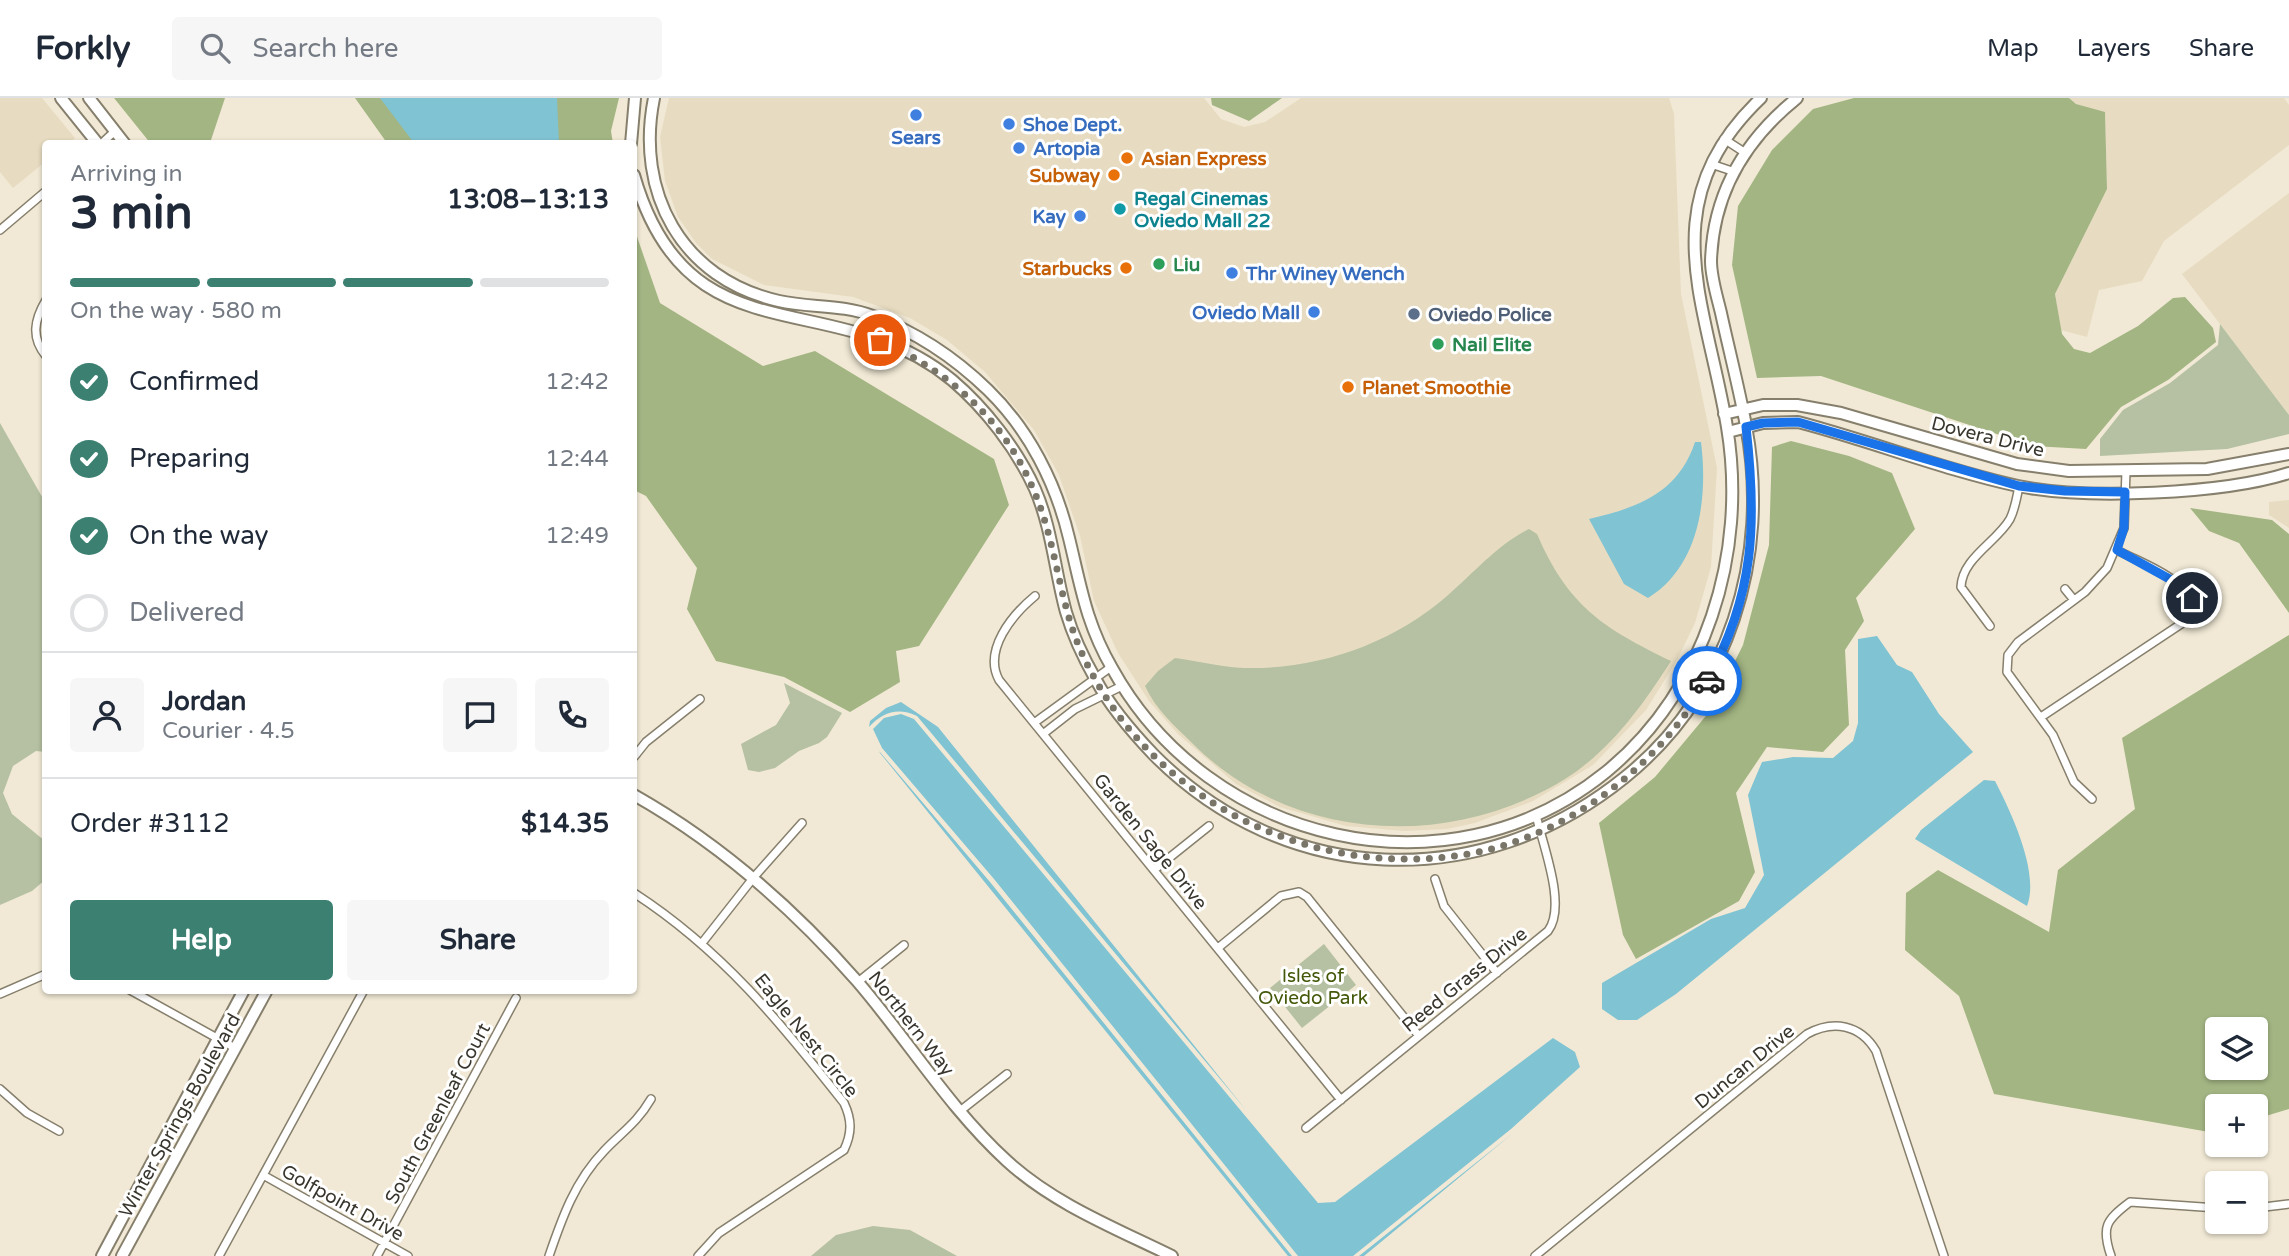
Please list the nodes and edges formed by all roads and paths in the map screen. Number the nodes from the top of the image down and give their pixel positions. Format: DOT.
graph roads {
  1 [pos="61,98"];
  2 [pos="89,98"];
  3 [pos="635,98"];
  4 [pos="654,98"];
  5 [pos="1761,98"];
  6 [pos="1797,98"];
  7 [pos="115,131"];
  8 [pos="1724,139"];
  9 [pos="96,140"];
  10 [pos="104,140"];
  11 [pos="122,140"];
  12 [pos="631,140"];
  13 [pos="1744,152"];
  14 [pos="1711,164"];
  15 [pos="1732,171"];
  16 [pos="637,186"];
  17 [pos="42,194"];
  18 [pos="0,230"];
  19 [pos="42,310"];
  20 [pos="42,350"];
  21 [pos="1742,410"];
  22 [pos="1724,414"];
  23 [pos="1746,427"];
  24 [pos="1728,432"];
  25 [pos="2289,454"];
  26 [pos="2126,471"];
  27 [pos="2289,473"];
  28 [pos="2019,486"];
  29 [pos="2125,492"];
  30 [pos="2117,550"];
  31 [pos="2065,589"];
  32 [pos="1035,596"];
  33 [pos="2074,600"];
  34 [pos="1990,626"];
  35 [pos="1111,667"];
  36 [pos="1095,679"];
  37 [pos="1122,685"];
  38 [pos="1104,695"];
  39 [pos="1068,697"];
  40 [pos="700,699"];
  41 [pos="1075,709"];
  42 [pos="2041,717"];
  43 [pos="1034,723"];
  44 [pos="1043,734"];
  45 [pos="637,753"];
  46 [pos="637,797"];
  47 [pos="2092,799"];
  48 [pos="1536,815"];
  49 [pos="802,823"];
  50 [pos="1209,826"];
  51 [pos="1540,833"];
  52 [pos="1154,870"];
  53 [pos="754,877"];
  54 [pos="1435,879"];
  55 [pos="637,895"];
  56 [pos="702,943"];
  57 [pos="904,945"];
  58 [pos="1218,948"];
  59 [pos="1497,973"];
  60 [pos="42,976"];
  61 [pos="858,982"];
  62 [pos="0,994"];
  63 [pos="137,994"];
  64 [pos="242,994"];
  65 [pos="265,994"];
  66 [pos="361,994"];
  67 [pos="516,998"];
  68 [pos="1419,1036"];
  69 [pos="217,1039"];
  70 [pos="235,1048"];
  71 [pos="1007,1074"];
  72 [pos="0,1089"];
  73 [pos="651,1099"];
  74 [pos="1341,1100"];
  75 [pos="960,1111"];
  76 [pos="1307,1128"];
  77 [pos="59,1131"];
  78 [pos="263,1175"];
  79 [pos="2289,1204"];
  80 [pos="2205,1207"];
  81 [pos="2268,1207"];
  82 [pos="385,1243"];
  83 [pos="102,1256"];
  84 [pos="122,1256"];
  85 [pos="219,1256"];
  86 [pos="377,1256"];
  87 [pos="408,1256"];
  88 [pos="550,1256"];
  89 [pos="698,1256"];
  90 [pos="1172,1256"];
  91 [pos="1535,1256"];
  92 [pos="1944,1256"];
  93 [pos="2111,1256"];
  1 -- 9 [label="street"];
  2 -- 7 [label="street"];
  3 -- 12 [label="street"];
  4 -- 35 [label="street"];
  5 -- 8 [label="street"];
  6 -- 13 [label="street"];
  7 -- 10 [label="street"];
  7 -- 11 [label="street"];
  8 -- 13 [label="street"];
  8 -- 14 [label="street"];
  13 -- 15 [label="street"];
  14 -- 15 [label="street"];
  14 -- 22 [label="street"];
  15 -- 21 [label="street"];
  16 -- 36 [label="street"];
  17 -- 18 [label="street"];
  19 -- 20 [label="street"];
  21 -- 22 [label="street, Dovera Drive"];
  21 -- 23 [label="street"];
  21 -- 26 [label="street, Dovera Drive"];
  22 -- 24 [label="street"];
  23 -- 24 [label="street, Dovera Drive"];
  23 -- 28 [label="street, Dovera Drive"];
  23 -- 51 [label="street"];
  24 -- 48 [label="street"];
  25 -- 26 [label="street, Dovera Drive"];
  26 -- 29 [label="street"];
  27 -- 29 [label="street, Dovera Drive"];
  28 -- 29 [label="street, Dovera Drive"];
  28 -- 34 [label="street"];
  29 -- 30 [label="street"];
  30 -- 33 [label="street"];
  30 -- 42 [label="street"];
  31 -- 33 [label="street"];
  32 -- 43 [label="street, Garden Sage Drive"];
  33 -- 42 [label="street"];
  35 -- 36 [label="street"];
  35 -- 37 [label="street"];
  36 -- 38 [label="street"];
  36 -- 39 [label="street"];
  37 -- 38 [label="street"];
  37 -- 48 [label="street"];
  38 -- 41 [label="street"];
  38 -- 51 [label="street"];
  39 -- 41 [label="street"];
  39 -- 43 [label="street"];
  40 -- 45 [label="street"];
  41 -- 44 [label="street"];
  42 -- 47 [label="street"];
  43 -- 44 [label="street, Garden Sage Drive"];
  44 -- 52 [label="street, Garden Sage Drive"];
  46 -- 53 [label="street, Northern Way"];
  48 -- 51 [label="street, Reed Grass Drive"];
  49 -- 53 [label="street"];
  50 -- 52 [label="street"];
  51 -- 59 [label="street, Reed Grass Drive"];
  52 -- 58 [label="street, Garden Sage Drive"];
  53 -- 56 [label="street"];
  53 -- 61 [label="street, Northern Way"];
  54 -- 59 [label="street"];
  55 -- 56 [label="street, Eagle Nest Circle"];
  56 -- 89 [label="street, Eagle Nest Circle"];
  57 -- 61 [label="street"];
  58 -- 68 [label="street"];
  58 -- 74 [label="street, Garden Sage Drive"];
  59 -- 68 [label="street, Reed Grass Drive"];
  60 -- 62 [label="street"];
  61 -- 75 [label="street, Northern Way"];
  63 -- 69 [label="street"];
  64 -- 69 [label="street, Winter Springs Boulevard"];
  65 -- 70 [label="street, Winter Springs Boulevard"];
  66 -- 78 [label="street"];
  67 -- 82 [label="street, South Greenleaf Court"];
  68 -- 74 [label="street, Reed Grass Drive"];
  69 -- 70 [label="street"];
  69 -- 83 [label="street, Winter Springs Boulevard"];
  70 -- 84 [label="street, Winter Springs Boulevard"];
  71 -- 75 [label="street"];
  72 -- 77 [label="street"];
  73 -- 88 [label="street"];
  74 -- 76 [label="street, Reed Grass Drive"];
  75 -- 90 [label="street, Northern Way"];
  78 -- 82 [label="street, Golfpoint Drive"];
  78 -- 85 [label="street"];
  79 -- 81 [label="street"];
  80 -- 93 [label="street"];
  82 -- 86 [label="street, South Greenleaf Court"];
  82 -- 87 [label="street, Golfpoint Drive"];
  91 -- 92 [label="street, Duncan Drive"];
}
